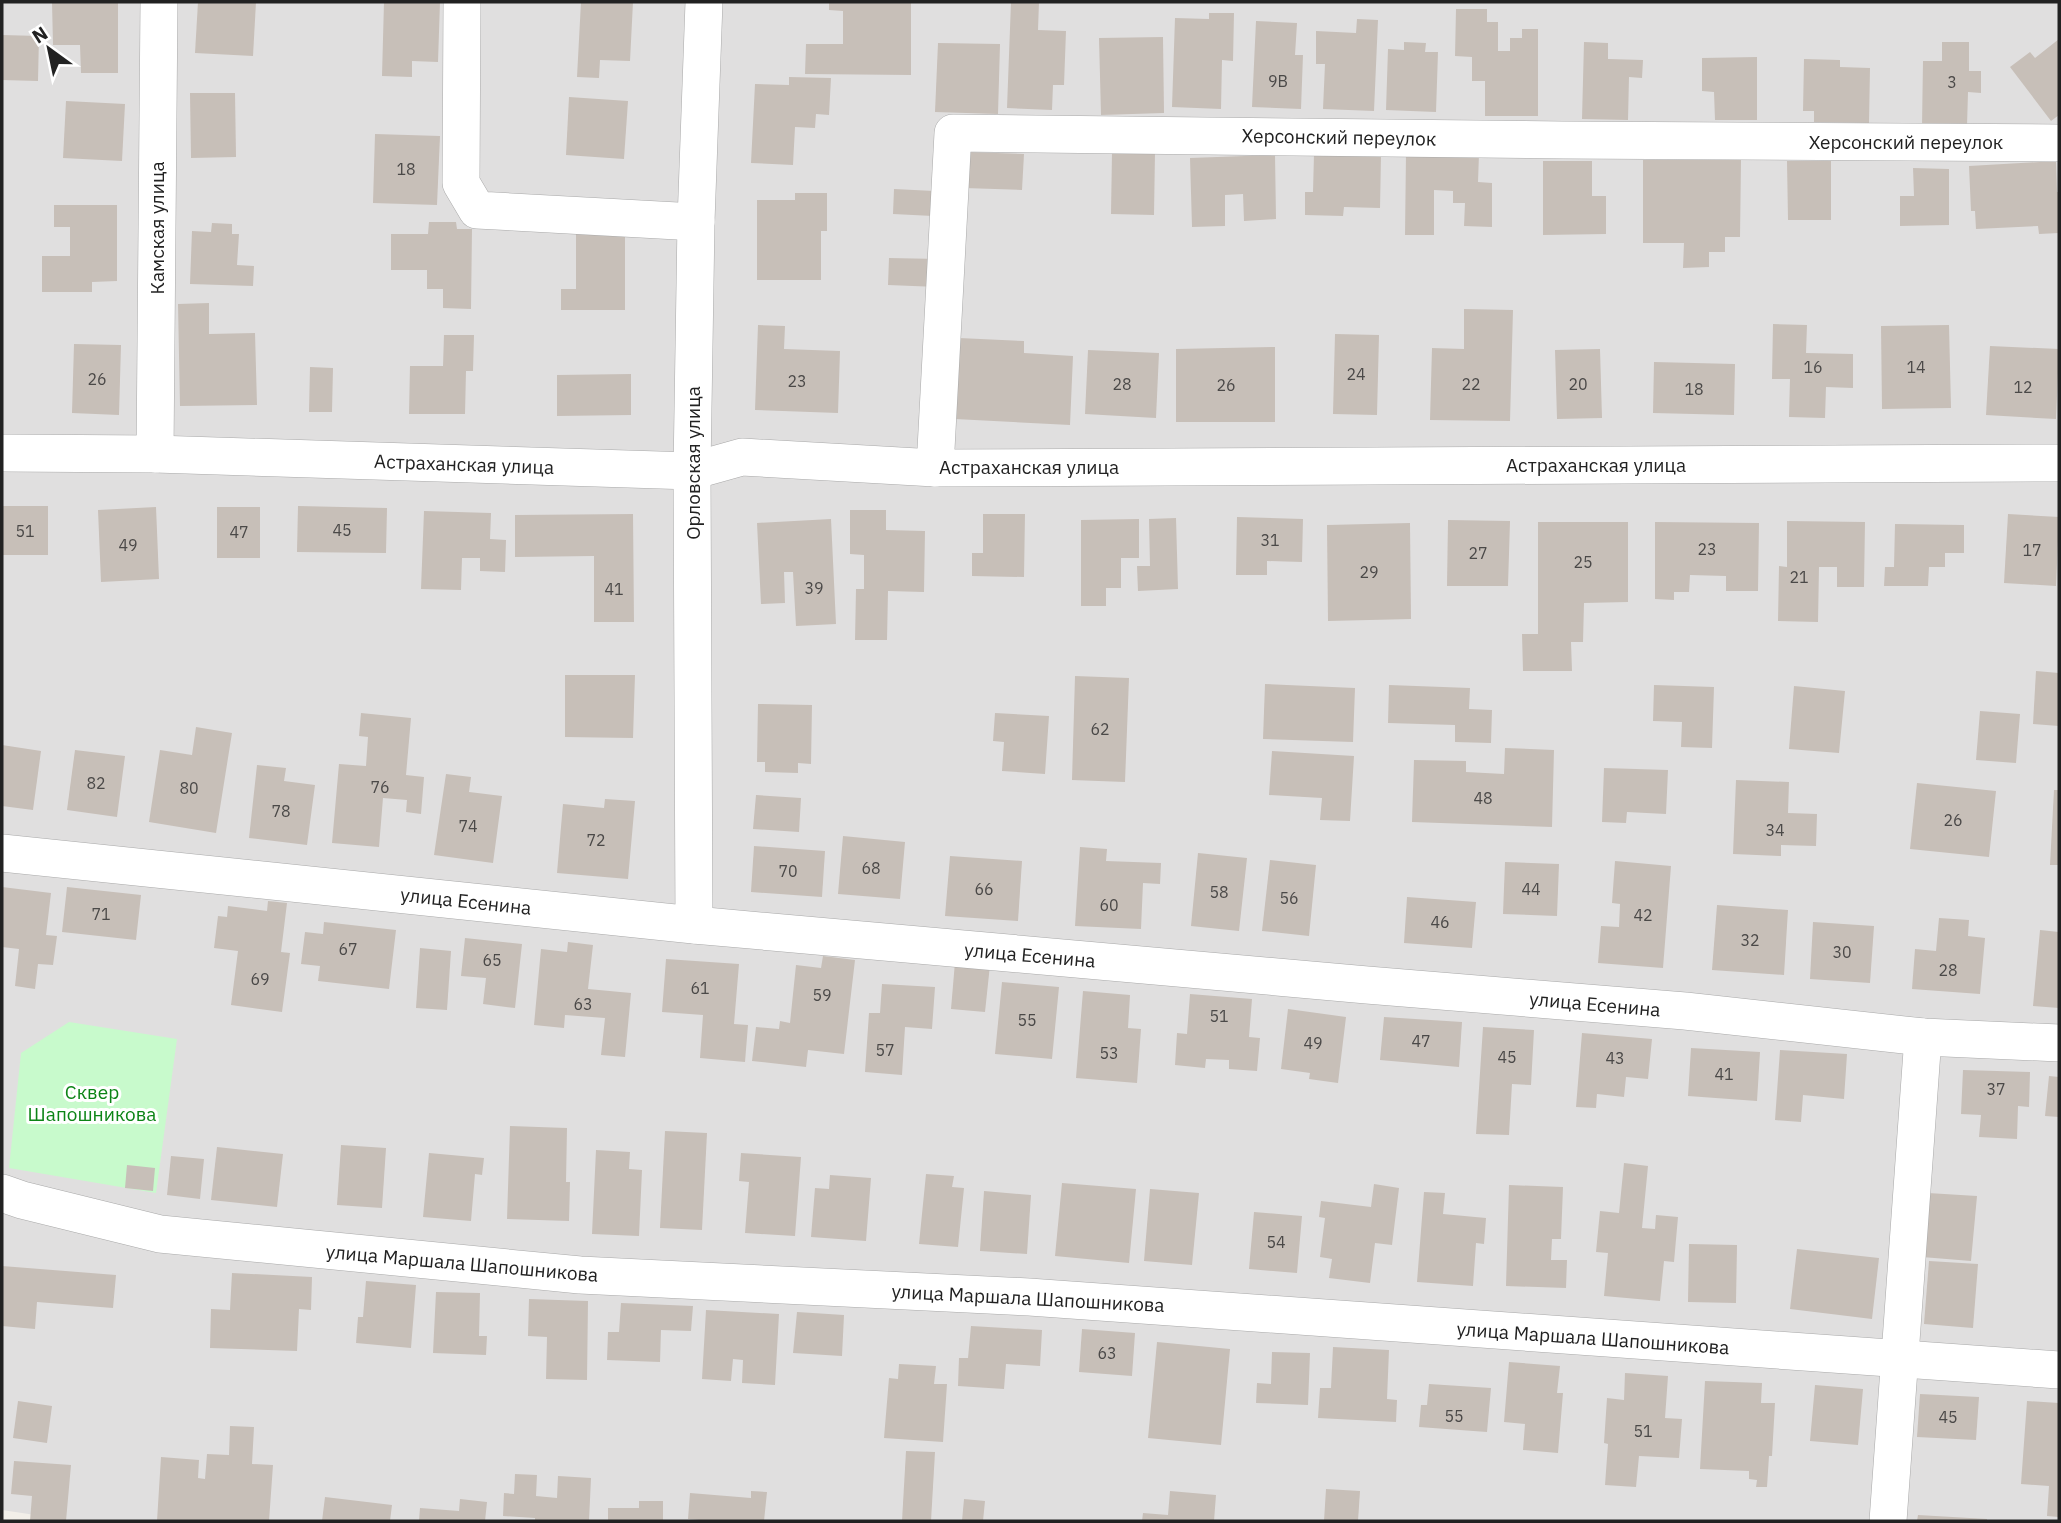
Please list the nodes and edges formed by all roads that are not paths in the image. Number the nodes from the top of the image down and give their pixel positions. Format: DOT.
graph roads {
  1 [pos="159,2"];
  2 [pos="462,2"];
  3 [pos="704,2"];
  4 [pos="2059,143"];
  5 [pos="696,222"];
  6 [pos="2,453"];
  7 [pos="155,454"];
  8 [pos="2059,463"];
  9 [pos="935,468"];
  10 [pos="692,471"];
  11 [pos="2,853"];
  12 [pos="694,925"];
  13 [pos="1923,1037"];
  14 [pos="2059,1044"];
  15 [pos="2,1193"];
  16 [pos="1900,1360"];
  17 [pos="2059,1370"];
  18 [pos="1888,1521"];
  1 -- 7 [label="street, Камская улица"];
  2 -- 5 [label="street"];
  3 -- 5 [label="street, Орловская улица"];
  4 -- 9 [label="street, Херсонский переулок"];
  5 -- 10 [label="street, Орловская улица"];
  6 -- 7 [label="street, Астраханская улица"];
  7 -- 10 [label="street, Астраханская улица"];
  8 -- 9 [label="street, Астраханская улица"];
  9 -- 10 [label="street, Астраханская улица"];
  10 -- 12 [label="street, Орловская улица"];
  11 -- 12 [label="street, улица Есенина"];
  12 -- 13 [label="street, улица Есенина"];
  13 -- 14 [label="street, улица Есенина"];
  13 -- 16 [label="street"];
  15 -- 16 [label="street, улица Маршала Шапошникова"];
  16 -- 17 [label="street, улица Маршала Шапошникова"];
  16 -- 18 [label="street"];
}
